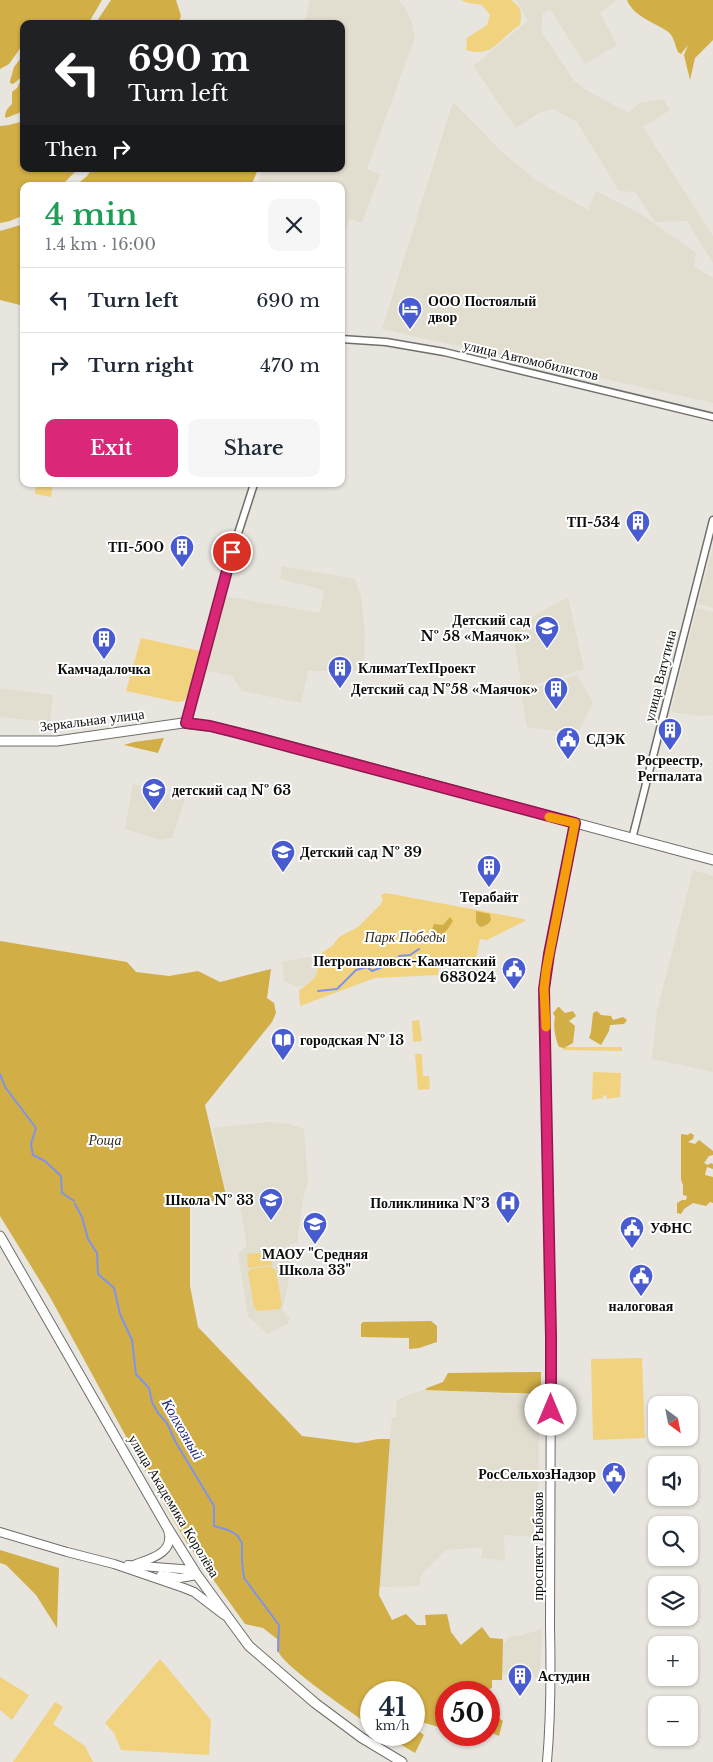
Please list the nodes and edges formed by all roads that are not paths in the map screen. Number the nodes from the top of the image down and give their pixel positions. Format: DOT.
graph roads {
  1 [pos="345,339"];
  2 [pos="713,417"];
  3 [pos="253,487"];
  4 [pos="713,520"];
  5 [pos="187,718"];
  6 [pos="0,741"];
  7 [pos="575,823"];
  8 [pos="632,839"];
  9 [pos="713,860"];
  10 [pos="0,1236"];
  11 [pos="167,1527"];
  12 [pos="0,1532"];
  13 [pos="114,1564"];
  14 [pos="135,1565"];
  15 [pos="142,1572"];
  16 [pos="196,1572"];
  17 [pos="228,1618"];
  18 [pos="402,1762"];
  19 [pos="547,1762"];
  1 -- 2 [label="street, улица Автомобилистов"];
  3 -- 5 [label="street"];
  4 -- 8 [label="street, улица Ватутина"];
  5 -- 6 [label="main road, Зеркальная улица"];
  5 -- 7 [label="main road, Зеркальная улица"];
  7 -- 8 [label="main road, Зеркальная улица"];
  7 -- 19 [label="main road, проспект Рыбаков"];
  8 -- 9 [label="main road, Зеркальная улица"];
  10 -- 11 [label="main road, улица Академика Королёва"];
  11 -- 14 [label="main road"];
  11 -- 16 [label="main road, улица Академика Королёва"];
  12 -- 13 [label="main road"];
  13 -- 14 [label="main road"];
  13 -- 15 [label="main road"];
  14 -- 16 [label="main road"];
  15 -- 16 [label="main road"];
  15 -- 17 [label="main road"];
  16 -- 17 [label="main road, улица Академика Королёва"];
  17 -- 18 [label="main road, улица Академика Королёва"];
}
